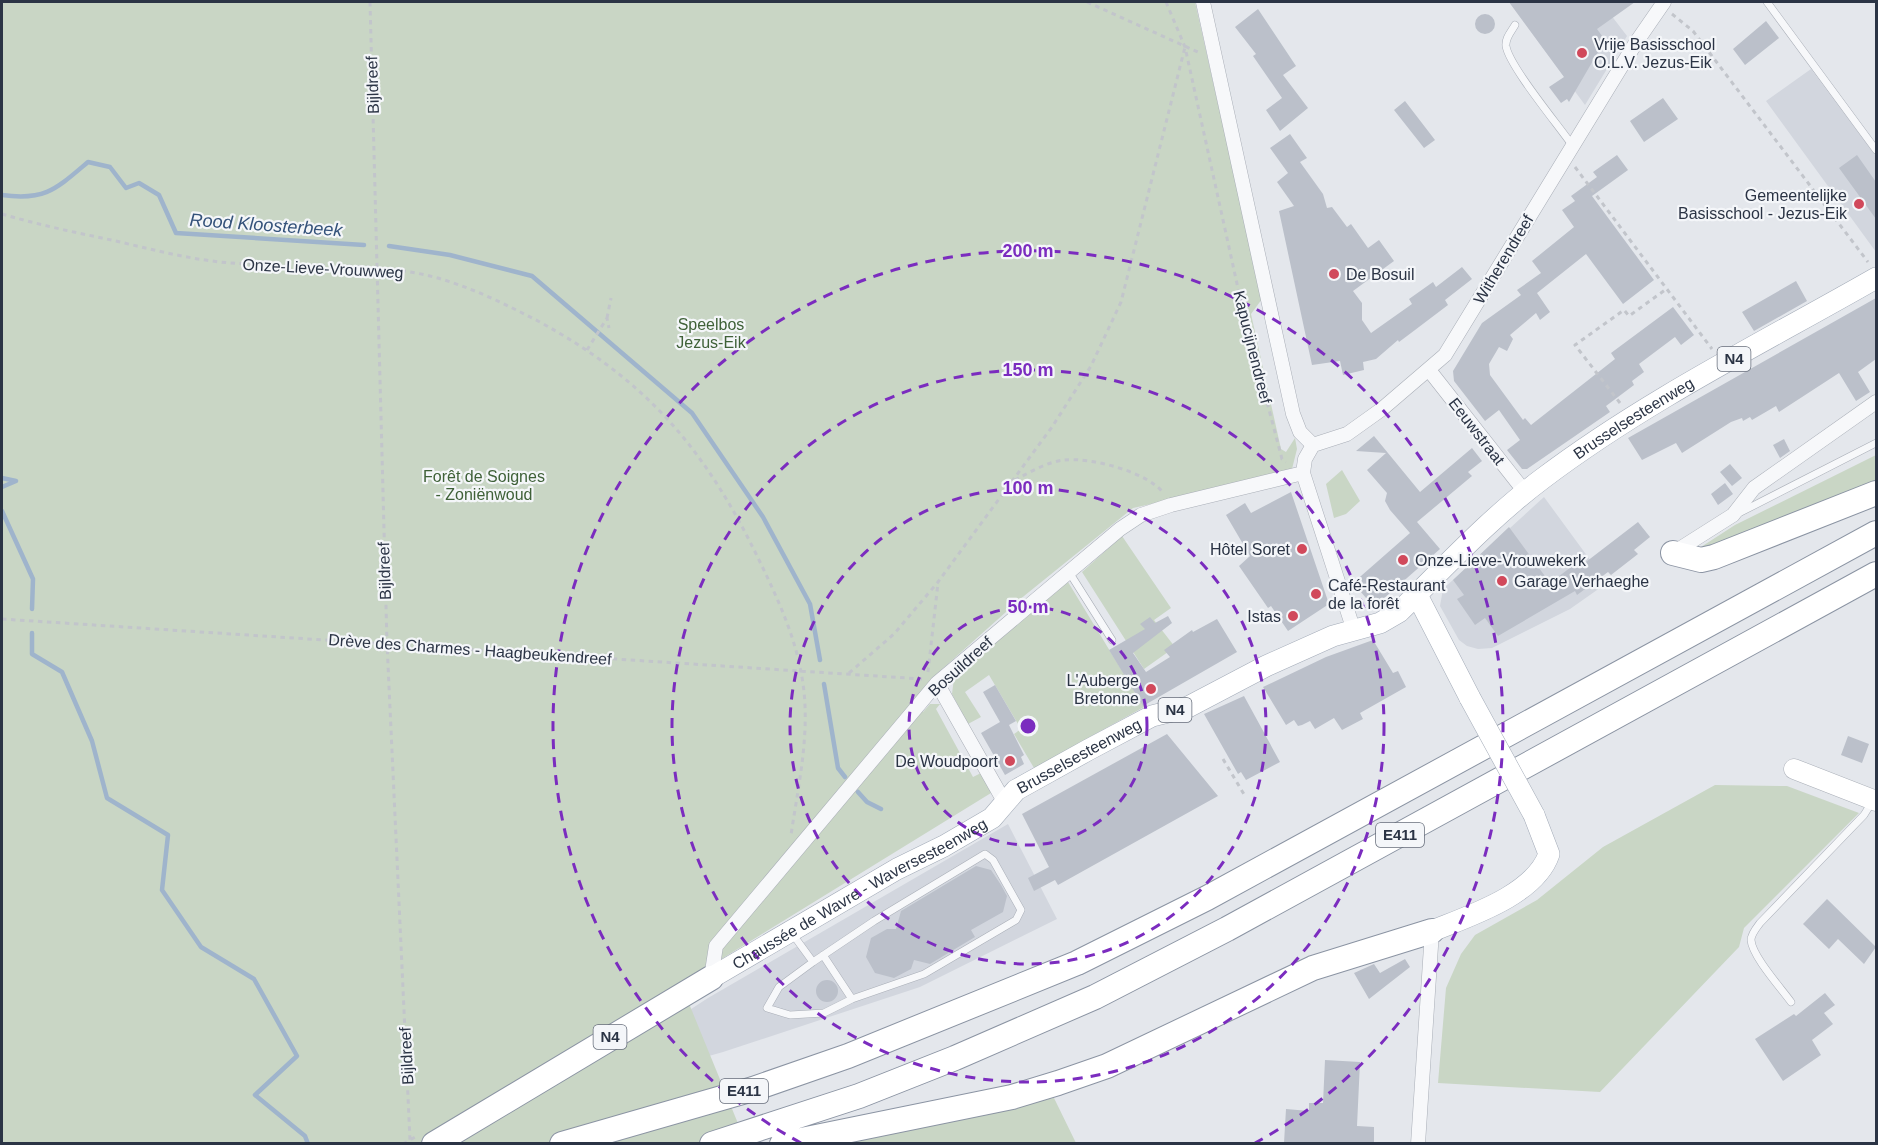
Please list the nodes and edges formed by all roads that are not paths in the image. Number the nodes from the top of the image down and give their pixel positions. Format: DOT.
graph roads {
  1 [pos="1203,2"];
  2 [pos="1767,2"];
  3 [pos="1663,3"];
  4 [pos="1515,25"];
  5 [pos="1569,150"];
  6 [pos="1876,150"];
  7 [pos="1873,271"];
  8 [pos="1429,370"];
  9 [pos="1876,402"];
  10 [pos="1876,443"];
  11 [pos="1313,445"];
  12 [pos="1303,473"];
  13 [pos="1525,492"];
  14 [pos="1876,493"];
  15 [pos="1733,515"];
  16 [pos="1876,533"];
  17 [pos="1673,553"];
  18 [pos="1070,572"];
  19 [pos="1876,574"];
  20 [pos="1417,595"];
  21 [pos="1354,631"];
  22 [pos="1112,640"];
  23 [pos="932,681"];
  24 [pos="1794,769"];
  25 [pos="1875,800"];
  26 [pos="1005,803"];
  27 [pos="790,931"];
  28 [pos="1431,942"];
  29 [pos="823,955"];
  30 [pos="813,962"];
  31 [pos="713,969"];
  32 [pos="852,999"];
  33 [pos="1791,1002"];
  34 [pos="434,1143"];
  35 [pos="562,1143"];
  36 [pos="712,1143"];
  37 [pos="782,1143"];
  38 [pos="1418,1143"];
  1 -- 11 [label="street, Kapucijnendreef"];
  2 -- 6 [label="lane"];
  3 -- 5 [label="street, Witherendreef"];
  4 -- 5 [label="lane"];
  5 -- 8 [label="street, Witherendreef"];
  7 -- 13 [label="main road, Brusselsesteenweg / N4"];
  8 -- 11 [label="street, Witherendreef"];
  8 -- 13 [label="street, Eeuwstraat"];
  9 -- 15 [label="street"];
  10 -- 15 [label="lane"];
  11 -- 12 [label="street"];
  12 -- 18 [label="street, Bosuildreef"];
  12 -- 21 [label="street"];
  13 -- 20 [label="main road, Brusselsesteenweg / N4"];
  14 -- 17 [label="highway"];
  15 -- 17 [label="street"];
  16 -- 35 [label="highway, E411"];
  18 -- 22 [label="lane"];
  18 -- 23 [label="street, Bosuildreef"];
  19 -- 36 [label="highway, E411"];
  20 -- 21 [label="main road, Brusselsesteenweg / N4"];
  20 -- 28 [label="main road, bridge"];
  21 -- 26 [label="main road, Brusselsesteenweg / N4"];
  23 -- 26 [label="street"];
  23 -- 31 [label="street, Bosuildreef"];
  24 -- 25 [label="street"];
  25 -- 33 [label="lane"];
  26 -- 27 [label="main road, Chaussée de Wavre - Waversesteenweg / N4"];
  27 -- 30 [label="lane"];
  27 -- 31 [label="main road, Chaussée de Wavre - Waversesteenweg / N4"];
  28 -- 37 [label="highway"];
  28 -- 38 [label="street"];
  29 -- 30 [label="lane"];
  29 -- 32 [label="lane"];
  29 -- 32 [label="lane"];
  30 -- 32 [label="lane"];
  31 -- 34 [label="highway, N4"];
}
